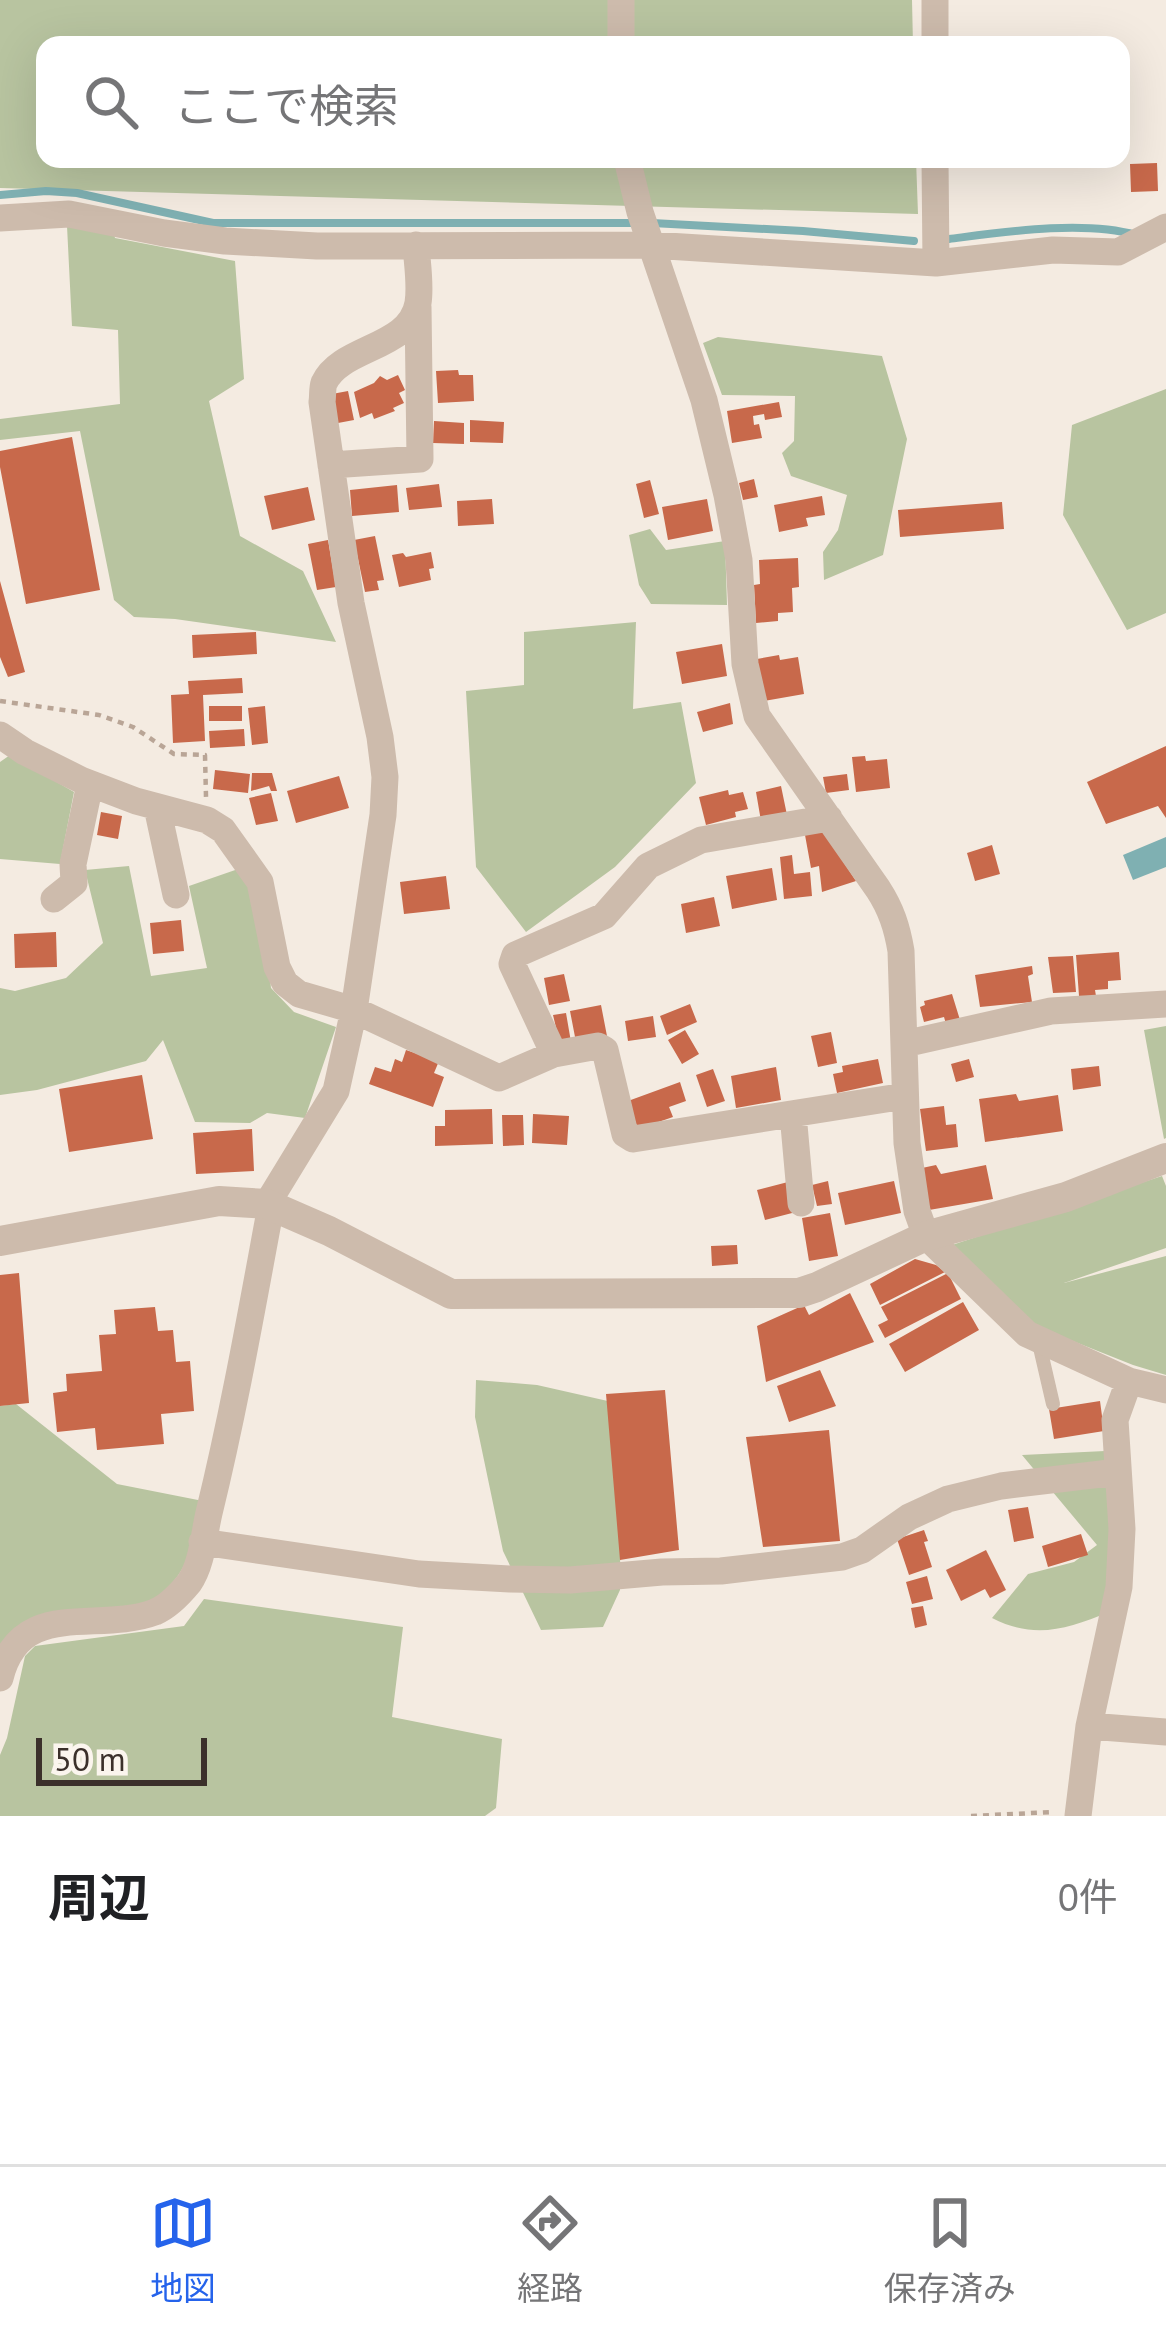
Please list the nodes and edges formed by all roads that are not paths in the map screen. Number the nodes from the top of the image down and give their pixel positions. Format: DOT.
graph roads {
  1 [pos="621,0"];
  2 [pos="934,0"];
  3 [pos="621,36"];
  4 [pos="935,36"];
  5 [pos="629,168"];
  6 [pos="935,168"];
  7 [pos="0,218"];
  8 [pos="646,229"];
  9 [pos="1150,235"];
  10 [pos="416,245"];
  11 [pos="936,262"];
  12 [pos="418,303"];
  13 [pos="331,465"];
  14 [pos="0,735"];
  15 [pos="90,784"];
  16 [pos="157,807"];
  17 [pos="829,818"];
  18 [pos="176,895"];
  19 [pos="54,899"];
  20 [pos="1166,1004"];
  21 [pos="354,1010"];
  22 [pos="904,1044"];
  23 [pos="554,1054"];
  24 [pos="905,1096"];
  25 [pos="793,1114"];
  26 [pos="1166,1157"];
  27 [pos="801,1204"];
  28 [pos="269,1205"];
  29 [pos="926,1236"];
  30 [pos="0,1241"];
  31 [pos="1038,1339"];
  32 [pos="1129,1381"];
  33 [pos="1166,1390"];
  34 [pos="1053,1404"];
  35 [pos="1118,1472"];
  36 [pos="202,1542"];
  37 [pos="0,1678"];
  38 [pos="1089,1726"];
  39 [pos="1166,1732"];
  40 [pos="1078,1813"];
  1 -- 3 [label="street"];
  2 -- 4 [label="street"];
  5 -- 8 [label="street"];
  6 -- 11 [label="street"];
  7 -- 10 [label="street"];
  8 -- 10 [label="street"];
  8 -- 11 [label="street"];
  8 -- 17 [label="street"];
  9 -- 11 [label="street"];
  10 -- 12 [label="street"];
  12 -- 13 [label="street"];
  12 -- 13 [label="street"];
  13 -- 21 [label="street"];
  14 -- 15 [label="street"];
  15 -- 16 [label="street"];
  15 -- 19 [label="street"];
  16 -- 18 [label="street"];
  16 -- 21 [label="street"];
  17 -- 22 [label="street"];
  17 -- 23 [label="street"];
  20 -- 22 [label="street"];
  21 -- 23 [label="street"];
  21 -- 28 [label="street"];
  22 -- 24 [label="street"];
  23 -- 25 [label="street"];
  24 -- 25 [label="street"];
  24 -- 29 [label="street"];
  25 -- 27 [label="street"];
  26 -- 29 [label="street"];
  28 -- 29 [label="street"];
  28 -- 30 [label="street"];
  28 -- 36 [label="street"];
  29 -- 31 [label="street"];
  31 -- 32 [label="street"];
  31 -- 34 [label="lane"];
  32 -- 33 [label="street"];
  32 -- 35 [label="street"];
  35 -- 36 [label="street"];
  35 -- 38 [label="street"];
  36 -- 37 [label="street"];
  38 -- 39 [label="street"];
  38 -- 40 [label="street"];
}
